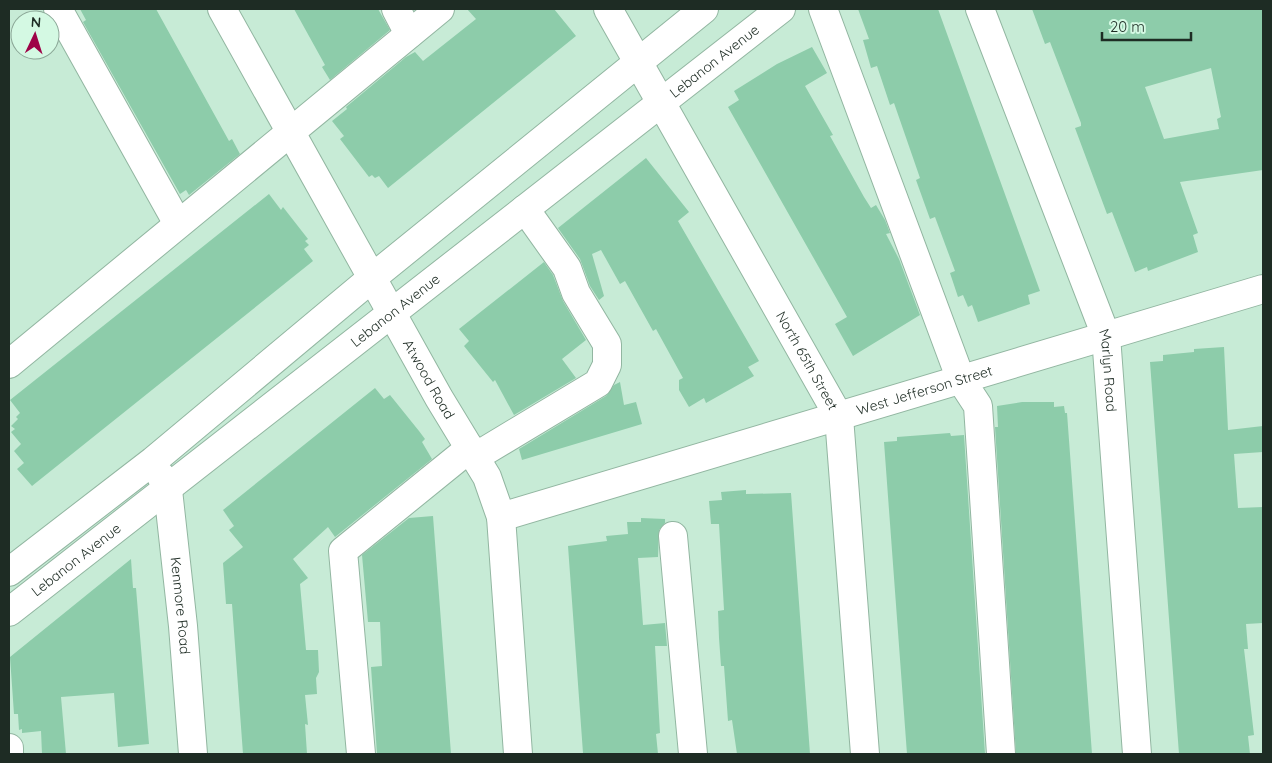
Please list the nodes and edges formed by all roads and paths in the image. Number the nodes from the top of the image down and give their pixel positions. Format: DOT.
graph roads {
  1 [pos="58,9"];
  2 [pos="222,9"];
  3 [pos="396,9"];
  4 [pos="440,9"];
  5 [pos="608,9"];
  6 [pos="704,9"];
  7 [pos="781,9"];
  8 [pos="823,9"];
  9 [pos="980,9"];
  10 [pos="409,34"];
  11 [pos="637,61"];
  12 [pos="660,102"];
  13 [pos="290,130"];
  14 [pos="525,209"];
  15 [pos="178,224"];
  16 [pos="372,278"];
  17 [pos="1263,289"];
  18 [pos="393,312"];
  19 [pos="1106,336"];
  20 [pos="9,364"];
  21 [pos="962,380"];
  22 [pos="839,417"];
  23 [pos="472,452"];
  24 [pos="153,461"];
  25 [pos="168,490"];
  26 [pos="501,517"];
  27 [pos="674,536"];
  28 [pos="9,572"];
  29 [pos="9,612"];
  30 [pos="9,748"];
  31 [pos="9,754"];
  32 [pos="193,754"];
  33 [pos="361,754"];
  34 [pos="518,754"];
  35 [pos="693,754"];
  36 [pos="865,754"];
  37 [pos="1001,754"];
  38 [pos="1137,754"];
  1 -- 15 [label="street"];
  2 -- 13 [label="street, Atwood Road"];
  3 -- 10 [label="street"];
  4 -- 10 [label="street"];
  5 -- 11 [label="street, North 65th Street"];
  6 -- 11 [label="street"];
  7 -- 12 [label="street, Lebanon Avenue"];
  8 -- 21 [label="street"];
  9 -- 19 [label="street, Marlyn Road"];
  10 -- 13 [label="street"];
  11 -- 12 [label="street, North 65th Street"];
  11 -- 16 [label="street"];
  12 -- 14 [label="street, Lebanon Avenue"];
  12 -- 22 [label="street, North 65th Street"];
  13 -- 15 [label="street"];
  13 -- 16 [label="street, Atwood Road"];
  14 -- 18 [label="street, Lebanon Avenue"];
  14 -- 23 [label="street"];
  15 -- 20 [label="street"];
  16 -- 18 [label="street, Atwood Road"];
  16 -- 24 [label="street"];
  17 -- 19 [label="street, West Jefferson Street"];
  18 -- 23 [label="street, Atwood Road"];
  18 -- 25 [label="street, Lebanon Avenue"];
  19 -- 21 [label="street, West Jefferson Street"];
  19 -- 38 [label="street, Marlyn Road"];
  21 -- 22 [label="street, West Jefferson Street"];
  21 -- 37 [label="street"];
  22 -- 26 [label="street, West Jefferson Street"];
  22 -- 36 [label="street, North 65th Street"];
  23 -- 26 [label="street, Atwood Road"];
  23 -- 33 [label="street"];
  24 -- 25 [label="street, Kenmore Road"];
  24 -- 28 [label="street"];
  25 -- 29 [label="street, Lebanon Avenue"];
  25 -- 32 [label="street, Kenmore Road"];
  26 -- 34 [label="street, Atwood Road"];
  27 -- 35 [label="street"];
  30 -- 31 [label="street"];
}
